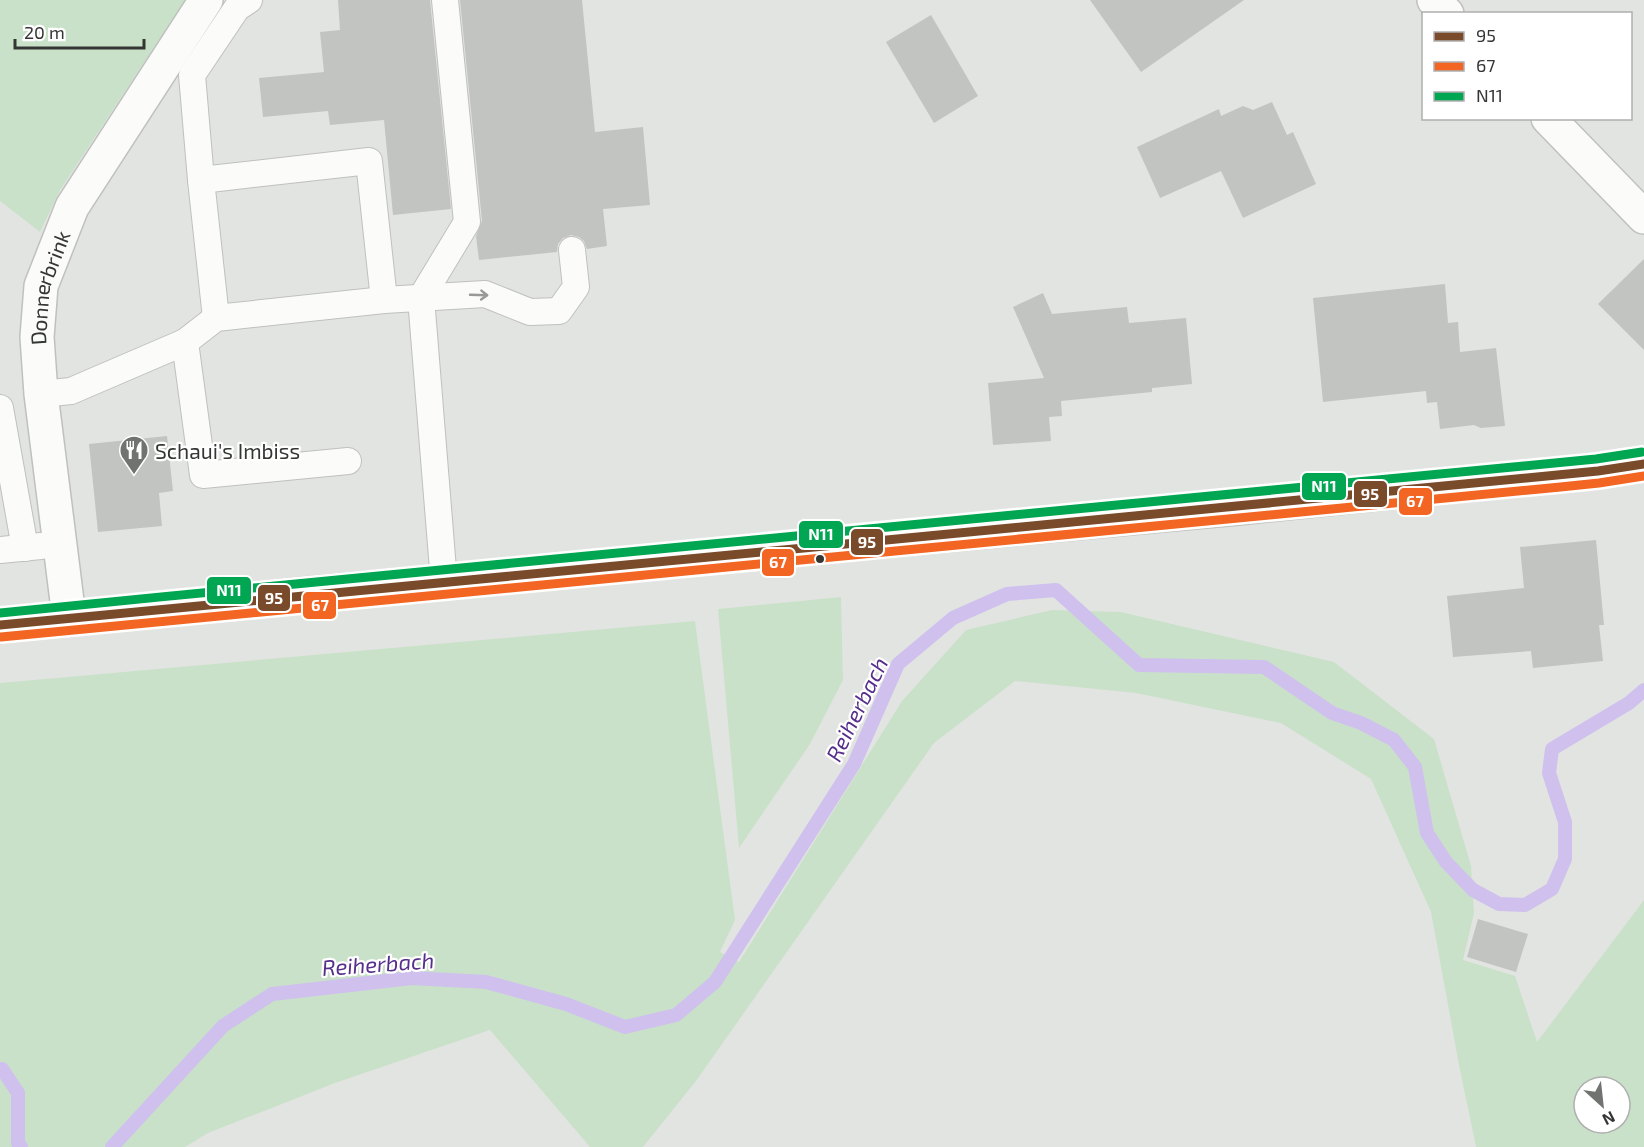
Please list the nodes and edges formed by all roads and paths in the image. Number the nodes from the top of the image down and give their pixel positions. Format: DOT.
graph roads {
  1 [pos="206,0"];
  2 [pos="249,0"];
  3 [pos="445,0"];
  4 [pos="1434,0"];
  5 [pos="1445,12"];
  6 [pos="1550,120"];
  7 [pos="201,180"];
  8 [pos="1644,217"];
  9 [pos="572,250"];
  10 [pos="420,298"];
  11 [pos="384,300"];
  12 [pos="216,318"];
  13 [pos="185,342"];
  14 [pos="40,394"];
  15 [pos="0,408"];
  16 [pos="348,461"];
  17 [pos="1644,464"];
  18 [pos="59,544"];
  19 [pos="12,549"];
  20 [pos="444,582"];
  21 [pos="69,617"];
  22 [pos="0,625"];
  1 -- 14 [label="street, Donnerbrink"];
  2 -- 7 [label="lane"];
  3 -- 10 [label="lane"];
  4 -- 5 [label="street"];
  6 -- 8 [label="street"];
  7 -- 11 [label="lane"];
  7 -- 12 [label="lane"];
  10 -- 9 [label="lane, one-way"];
  10 -- 11 [label="lane"];
  10 -- 20 [label="lane"];
  11 -- 12 [label="lane"];
  12 -- 13 [label="lane"];
  13 -- 14 [label="lane"];
  13 -- 16 [label="lane"];
  14 -- 18 [label="street, Donnerbrink"];
  15 -- 19 [label="lane"];
  17 -- 20 [label="street"];
  18 -- 19 [label="lane"];
  18 -- 21 [label="street, Donnerbrink"];
  20 -- 21 [label="street"];
  21 -- 22 [label="street"];
}
